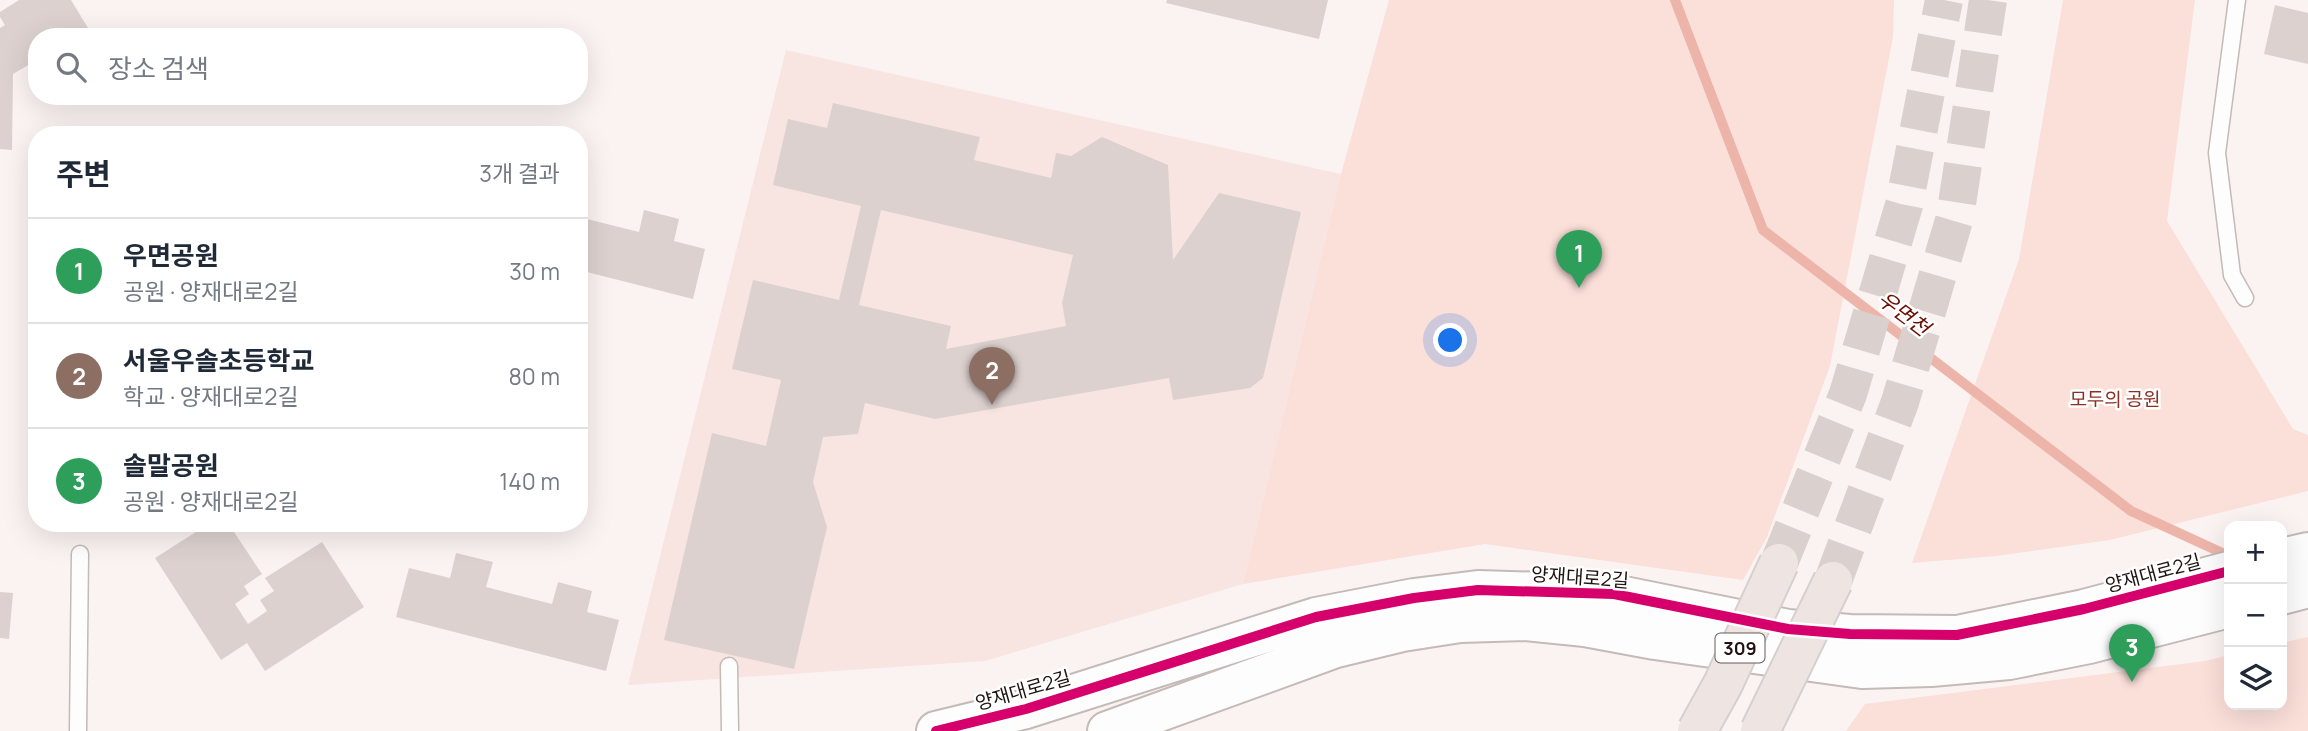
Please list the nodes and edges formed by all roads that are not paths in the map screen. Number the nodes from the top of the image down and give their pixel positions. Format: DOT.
graph roads {
  1 [pos="2237,0"];
  2 [pos="2245,298"];
  3 [pos="2308,552"];
  4 [pos="80,554"];
  5 [pos="2287,557"];
  6 [pos="1779,563"];
  7 [pos="2224,572"];
  8 [pos="1833,581"];
  9 [pos="2308,588"];
  10 [pos="2287,594"];
  11 [pos="2211,613"];
  12 [pos="729,666"];
  13 [pos="78,731"];
  14 [pos="730,731"];
  15 [pos="936,731"];
  16 [pos="1107,731"];
  17 [pos="1697,731"];
  18 [pos="1760,731"];
  1 -- 2 [label="lane"];
  3 -- 5 [label="street"];
  4 -- 13 [label="lane"];
  6 -- 17 [label="highway, 309, bridge"];
  7 -- 15 [label="street, 양재대로2길"];
  8 -- 18 [label="highway, 309, bridge"];
  9 -- 10 [label="street"];
  11 -- 16 [label="street"];
  12 -- 14 [label="lane"];
}
